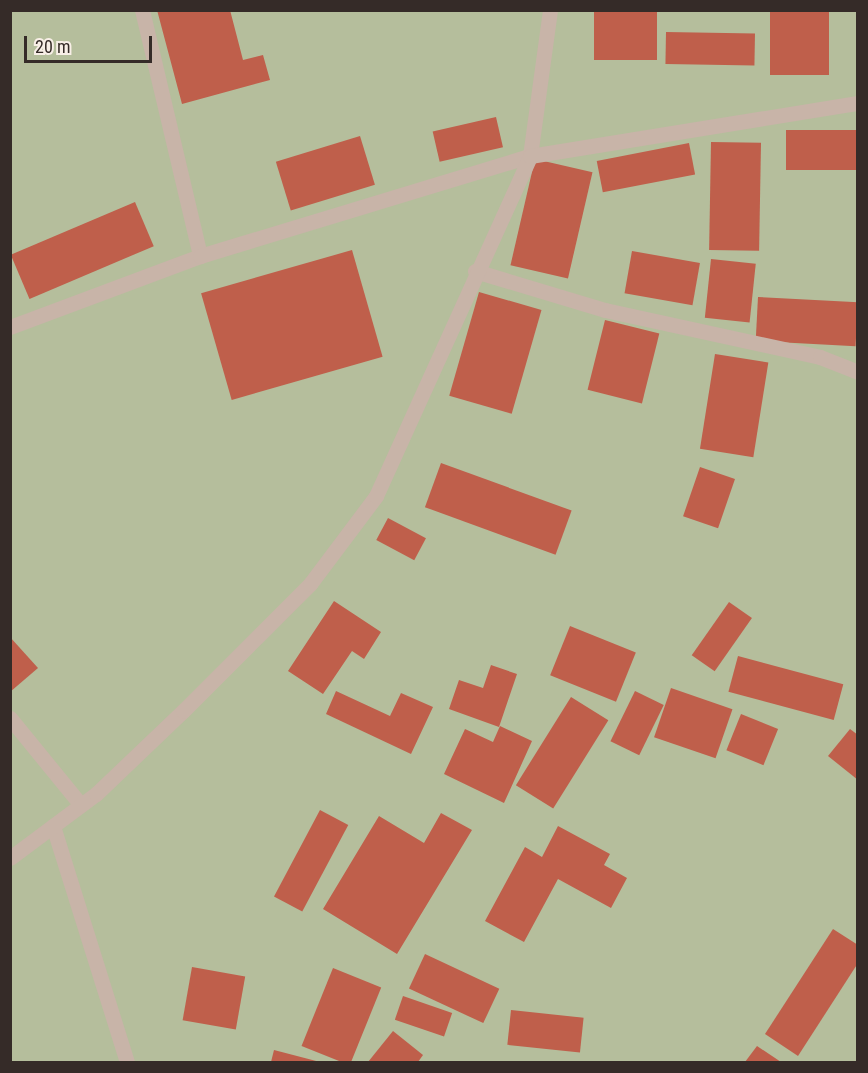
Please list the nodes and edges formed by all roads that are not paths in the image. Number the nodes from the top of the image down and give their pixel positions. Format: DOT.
graph roads {
  1 [pos="141,10"];
  2 [pos="549,10"];
  3 [pos="858,103"];
  4 [pos="530,156"];
  5 [pos="200,256"];
  6 [pos="475,271"];
  7 [pos="10,327"];
  8 [pos="858,372"];
  9 [pos="10,718"];
  10 [pos="81,805"];
  11 [pos="53,826"];
  12 [pos="10,858"];
  13 [pos="127,1062"];
  1 -- 5 [label="street"];
  2 -- 4 [label="street"];
  3 -- 4 [label="street"];
  4 -- 5 [label="street"];
  4 -- 6 [label="street"];
  5 -- 7 [label="street"];
  6 -- 8 [label="street"];
  6 -- 10 [label="street"];
  9 -- 10 [label="street"];
  10 -- 11 [label="street"];
  11 -- 12 [label="street"];
  11 -- 13 [label="street"];
}
